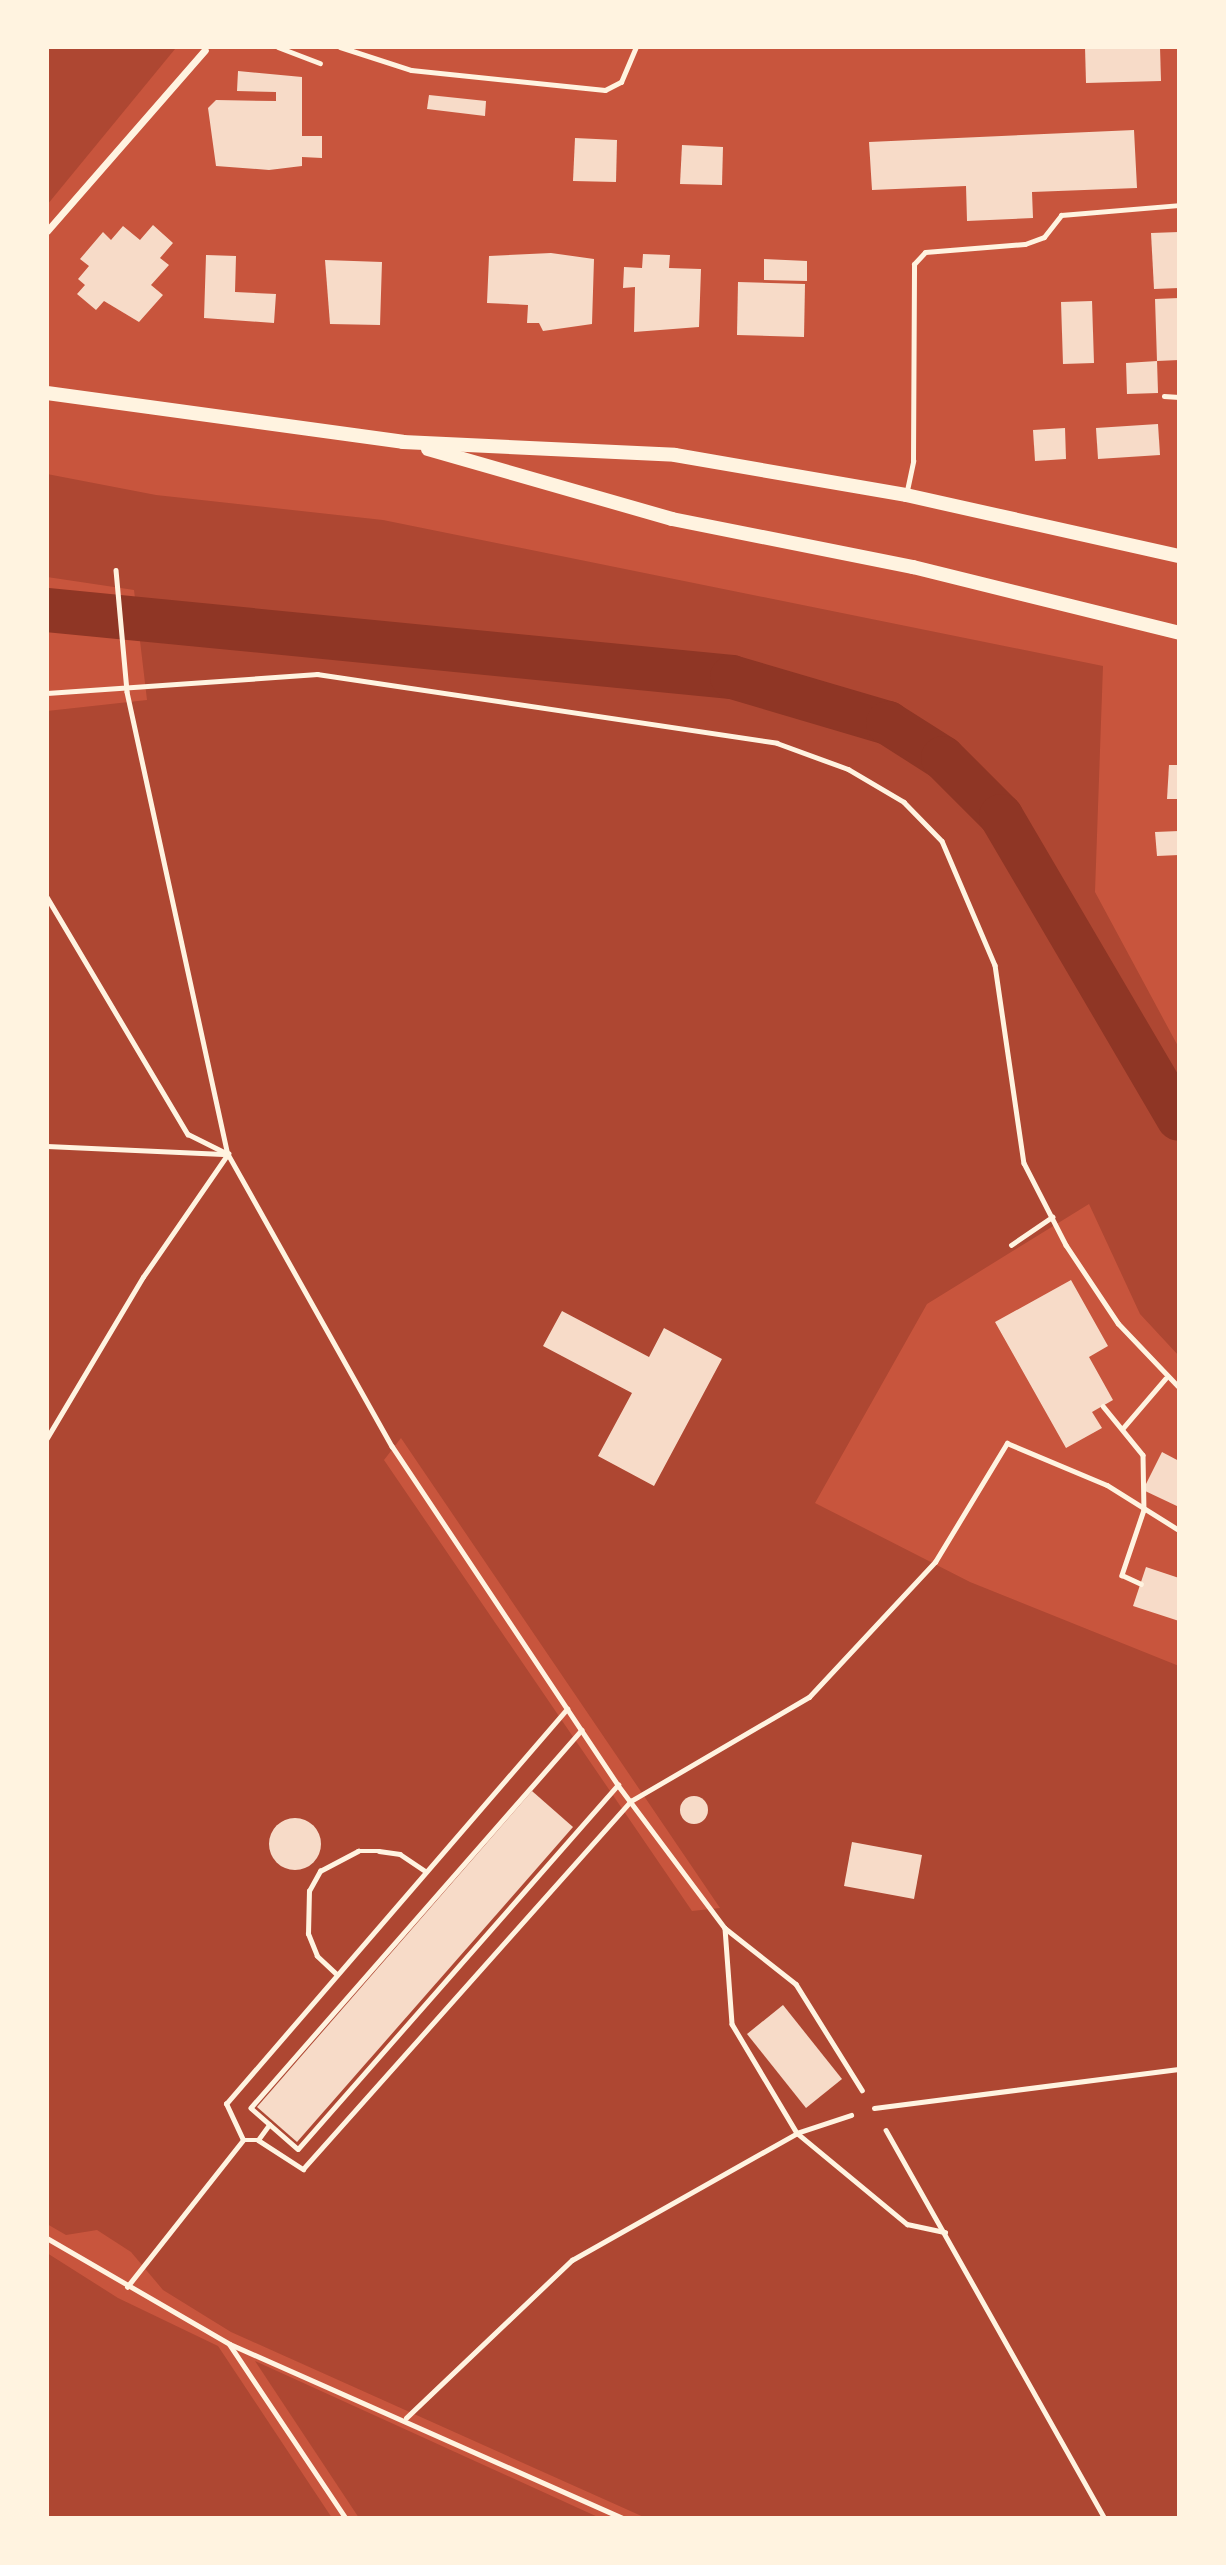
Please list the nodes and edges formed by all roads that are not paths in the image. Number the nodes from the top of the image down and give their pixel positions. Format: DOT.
graph roads {
  1 [pos="340,47"];
  2 [pos="636,47"];
  3 [pos="205,50"];
  4 [pos="1179,205"];
  5 [pos="47,231"];
  6 [pos="47,393"];
  7 [pos="403,442"];
  8 [pos="906,495"];
  9 [pos="1179,556"];
  10 [pos="1179,633"];
  11 [pos="1179,2068"];
  12 [pos="874,2108"];
  1 -- 2 [label="lane"];
  3 -- 5 [label="street"];
  4 -- 8 [label="lane"];
  6 -- 7 [label="main road"];
  7 -- 8 [label="main road"];
  7 -- 10 [label="main road"];
  8 -- 9 [label="main road"];
  11 -- 12 [label="lane"];
}
